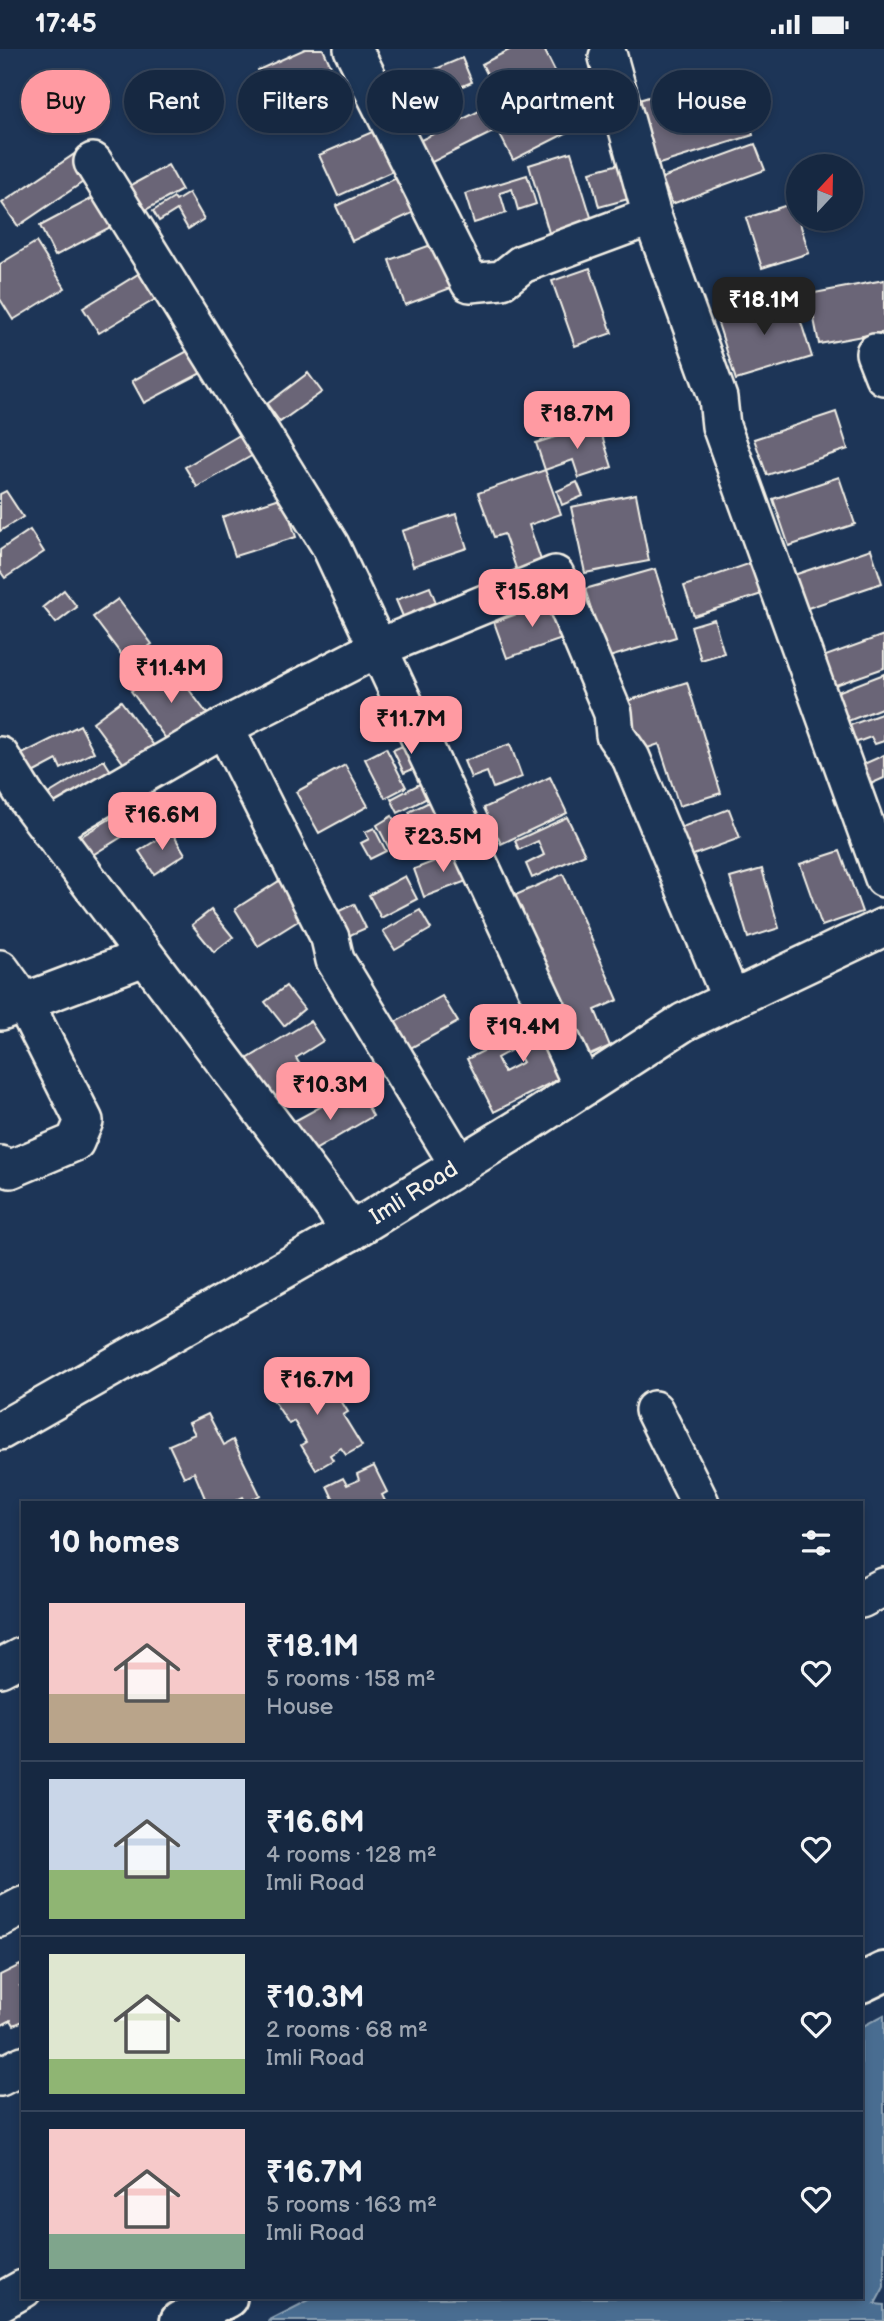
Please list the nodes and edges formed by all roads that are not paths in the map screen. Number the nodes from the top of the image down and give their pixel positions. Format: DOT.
graph roads {
  1 [pos="353,49"];
  2 [pos="604,52"];
  3 [pos="93,162"];
  4 [pos="652,216"];
  5 [pos="378,648"];
  6 [pos="224,727"];
  7 [pos="0,755"];
  8 [pos="49,829"];
  9 [pos="884,878"];
  10 [pos="884,927"];
  11 [pos="144,957"];
  12 [pos="0,969"];
  13 [pos="731,999"];
  14 [pos="12,1007"];
  15 [pos="583,1087"];
  16 [pos="0,1165"];
  17 [pos="459,1165"];
  18 [pos="350,1233"];
  19 [pos="654,1409"];
  20 [pos="0,1431"];
  21 [pos="699,1501"];
  22 [pos="884,1587"];
  23 [pos="863,1598"];
  24 [pos="21,1656"];
  25 [pos="0,1668"];
  26 [pos="21,1907"];
  27 [pos="0,1918"];
  28 [pos="884,1972"];
  29 [pos="863,1982"];
  30 [pos="21,2066"];
  31 [pos="0,2077"];
  32 [pos="21,2290"];
  33 [pos="225,2299"];
  34 [pos="0,2302"];
  35 [pos="180,2321"];
  1 -- 4 [label="street"];
  2 -- 4 [label="street"];
  3 -- 5 [label="street"];
  4 -- 9 [label="street"];
  5 -- 6 [label="street"];
  5 -- 13 [label="street"];
  5 -- 15 [label="street"];
  6 -- 8 [label="street"];
  6 -- 17 [label="street"];
  7 -- 8 [label="street, Imli Road"];
  8 -- 11 [label="street, Imli Road"];
  10 -- 13 [label="street, Imli Road"];
  11 -- 14 [label="street"];
  11 -- 18 [label="street, Imli Road"];
  12 -- 14 [label="street"];
  13 -- 15 [label="street, Imli Road"];
  14 -- 16 [label="street"];
  15 -- 17 [label="street, Imli Road"];
  17 -- 18 [label="street, Imli Road"];
  18 -- 20 [label="street"];
  19 -- 21 [label="street"];
  22 -- 23 [label="street"];
  24 -- 25 [label="street"];
  26 -- 27 [label="street"];
  28 -- 29 [label="street"];
  30 -- 31 [label="street"];
  32 -- 34 [label="street"];
  33 -- 35 [label="street"];
}
